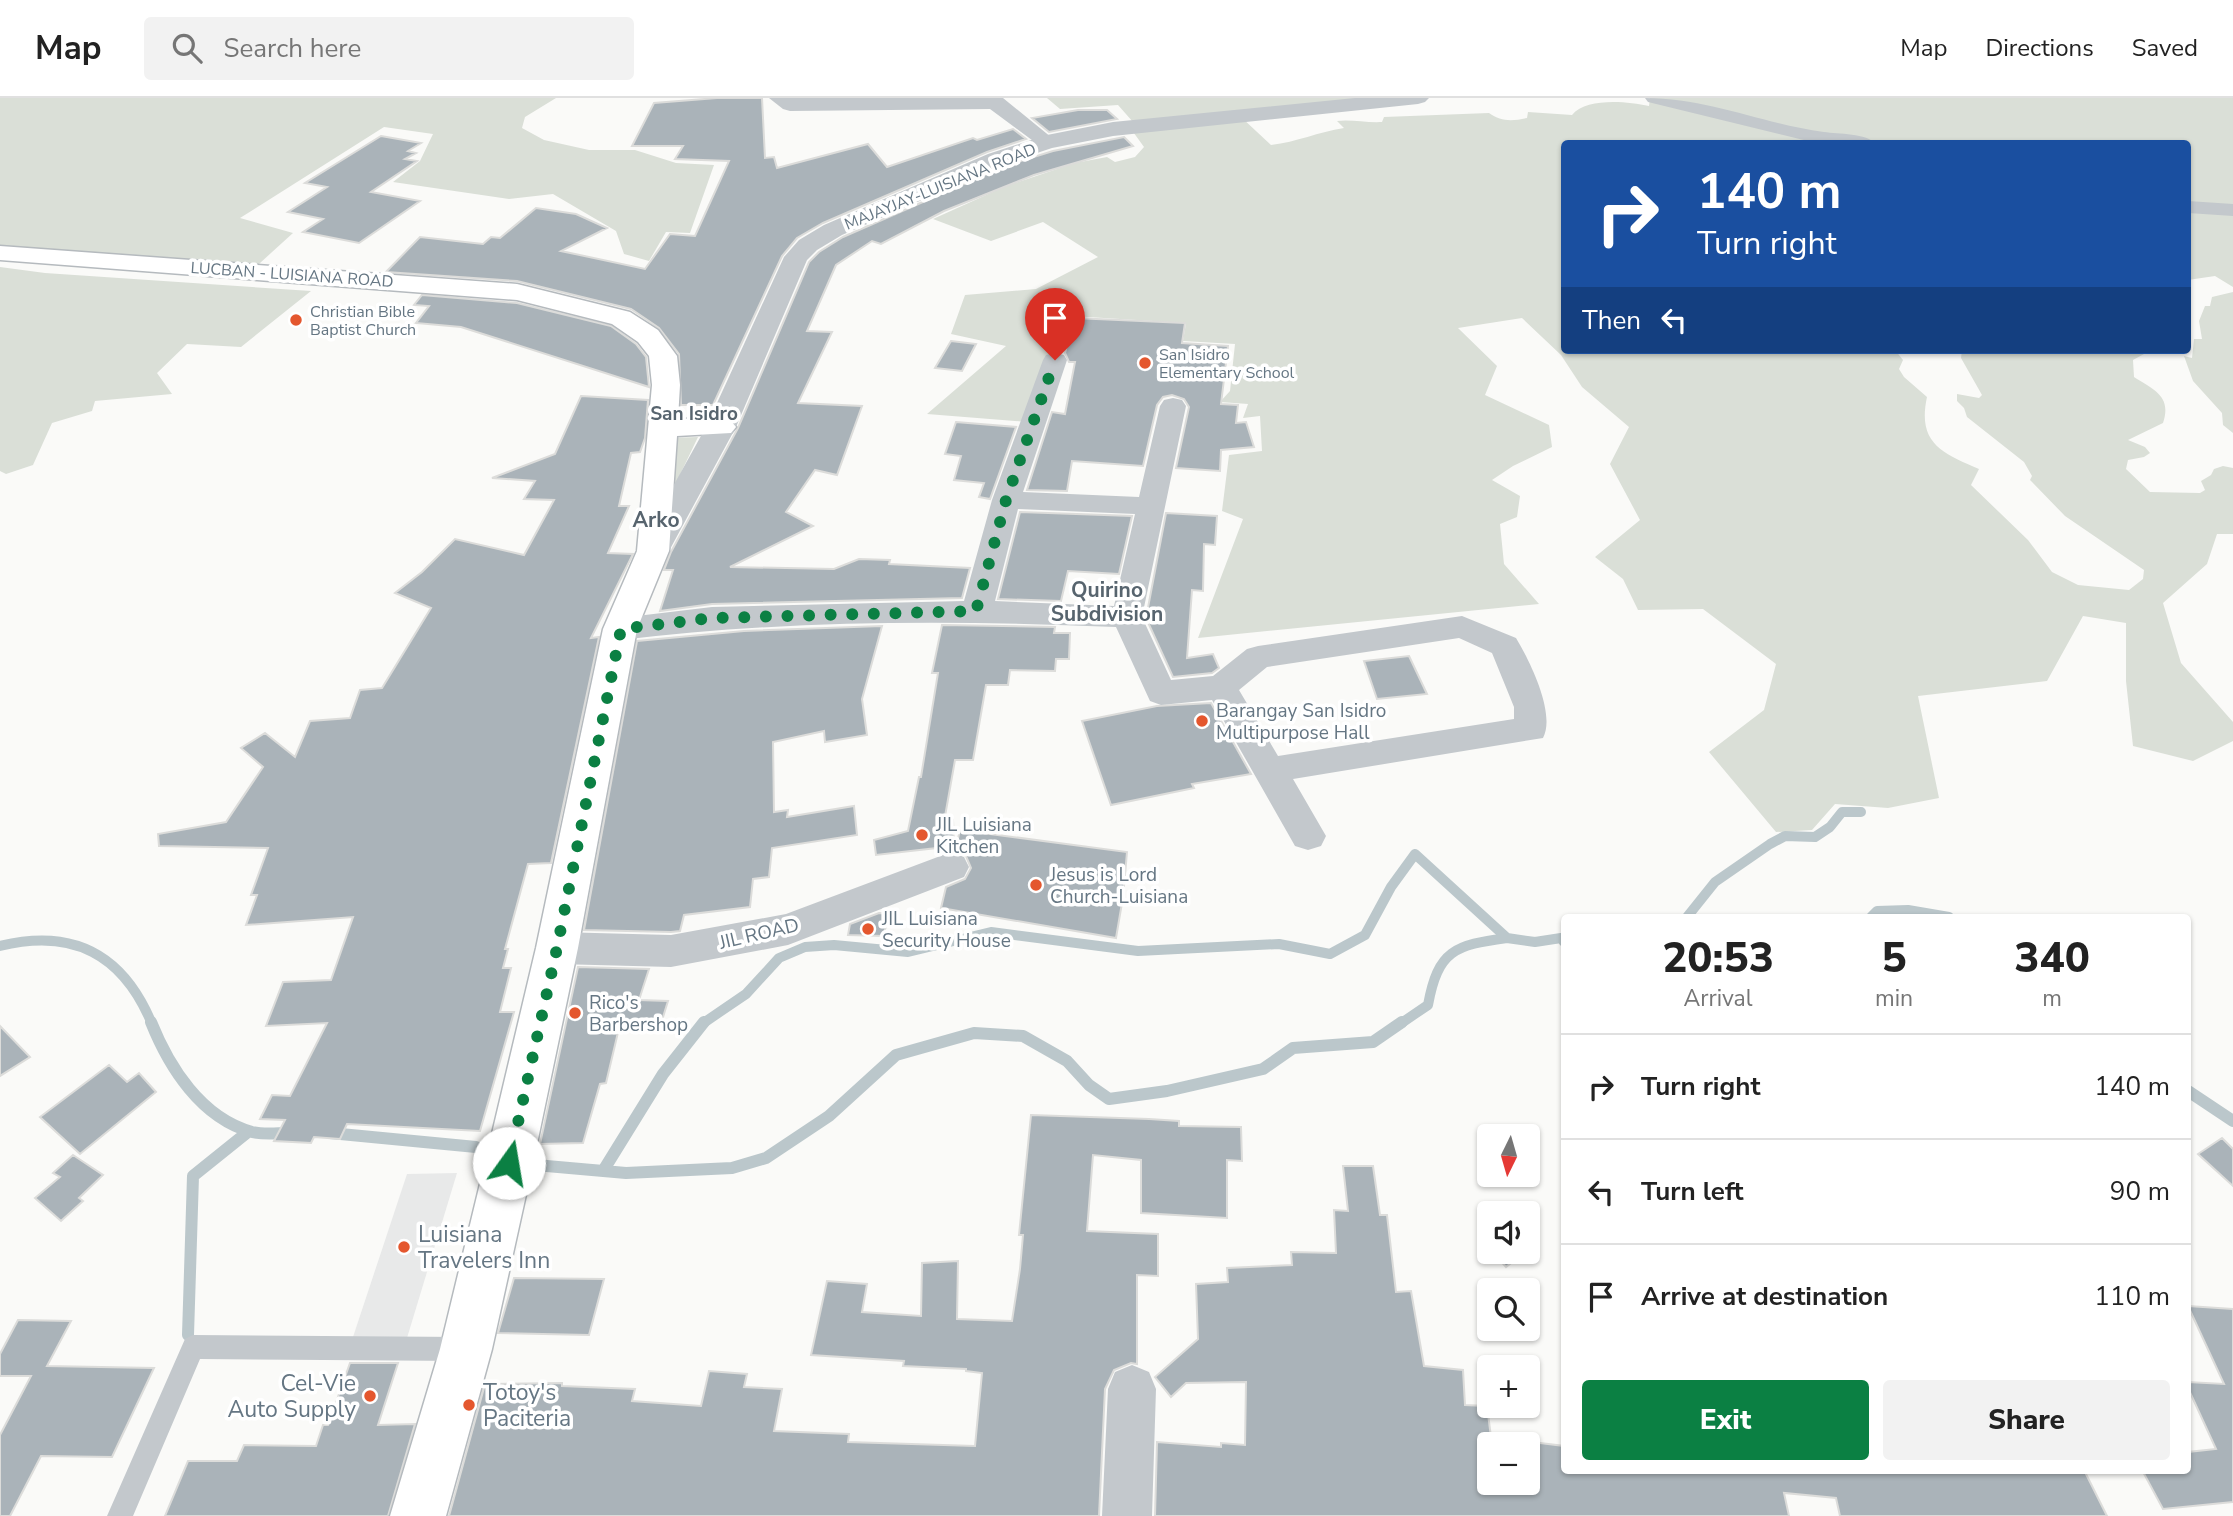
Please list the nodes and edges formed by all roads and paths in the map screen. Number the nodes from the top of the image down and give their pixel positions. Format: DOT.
graph roads {
  1 [pos="779,98"];
  2 [pos="1418,98"];
  3 [pos="1655,98"];
  4 [pos="994,100"];
  5 [pos="1843,140"];
  6 [pos="1047,142"];
  7 [pos="2191,206"];
  8 [pos="2233,210"];
  9 [pos="0,253"];
  10 [pos="1055,360"];
  11 [pos="1173,406"];
  12 [pos="721,427"];
  13 [pos="661,428"];
  14 [pos="1006,500"];
  15 [pos="1152,506"];
  16 [pos="653,551"];
  17 [pos="976,611"];
  18 [pos="1127,617"];
  19 [pos="621,629"];
  20 [pos="1221,687"];
  21 [pos="1270,770"];
  22 [pos="1308,836"];
  23 [pos="951,867"];
  24 [pos="557,948"];
  25 [pos="466,1349"];
  26 [pos="1132,1389"];
  27 [pos="120,1516"];
  28 [pos="418,1516"];
  29 [pos="1127,1516"];
  1 -- 4 [label="street"];
  2 -- 6 [label="street, MAJAYJAY-LUISIANA ROAD"];
  3 -- 5 [label="street"];
  4 -- 6 [label="street"];
  6 -- 12 [label="street, MAJAYJAY-LUISIANA ROAD"];
  7 -- 8 [label="street"];
  9 -- 13 [label="main road, LUCBAN - LUISIANA ROAD"];
  10 -- 14 [label="street"];
  11 -- 15 [label="street"];
  12 -- 13 [label="main road"];
  12 -- 16 [label="street, MAJAYJAY-LUISIANA ROAD"];
  13 -- 16 [label="main road, LUCBAN - LUISIANA ROAD"];
  14 -- 15 [label="street"];
  14 -- 17 [label="street"];
  15 -- 18 [label="street"];
  16 -- 19 [label="main road, LUCBAN - LUISIANA ROAD"];
  17 -- 18 [label="street"];
  17 -- 19 [label="street"];
  18 -- 20 [label="street"];
  19 -- 24 [label="main road, LUCBAN - LUISIANA ROAD"];
  20 -- 21 [label="street"];
  20 -- 21 [label="street"];
  21 -- 22 [label="street"];
  23 -- 24 [label="street, JIL ROAD"];
  24 -- 25 [label="main road, LUCBAN - LUISIANA ROAD"];
  25 -- 27 [label="lane"];
  25 -- 28 [label="main road, LUCBAN - LUISIANA ROAD"];
  26 -- 29 [label="street"];
}
